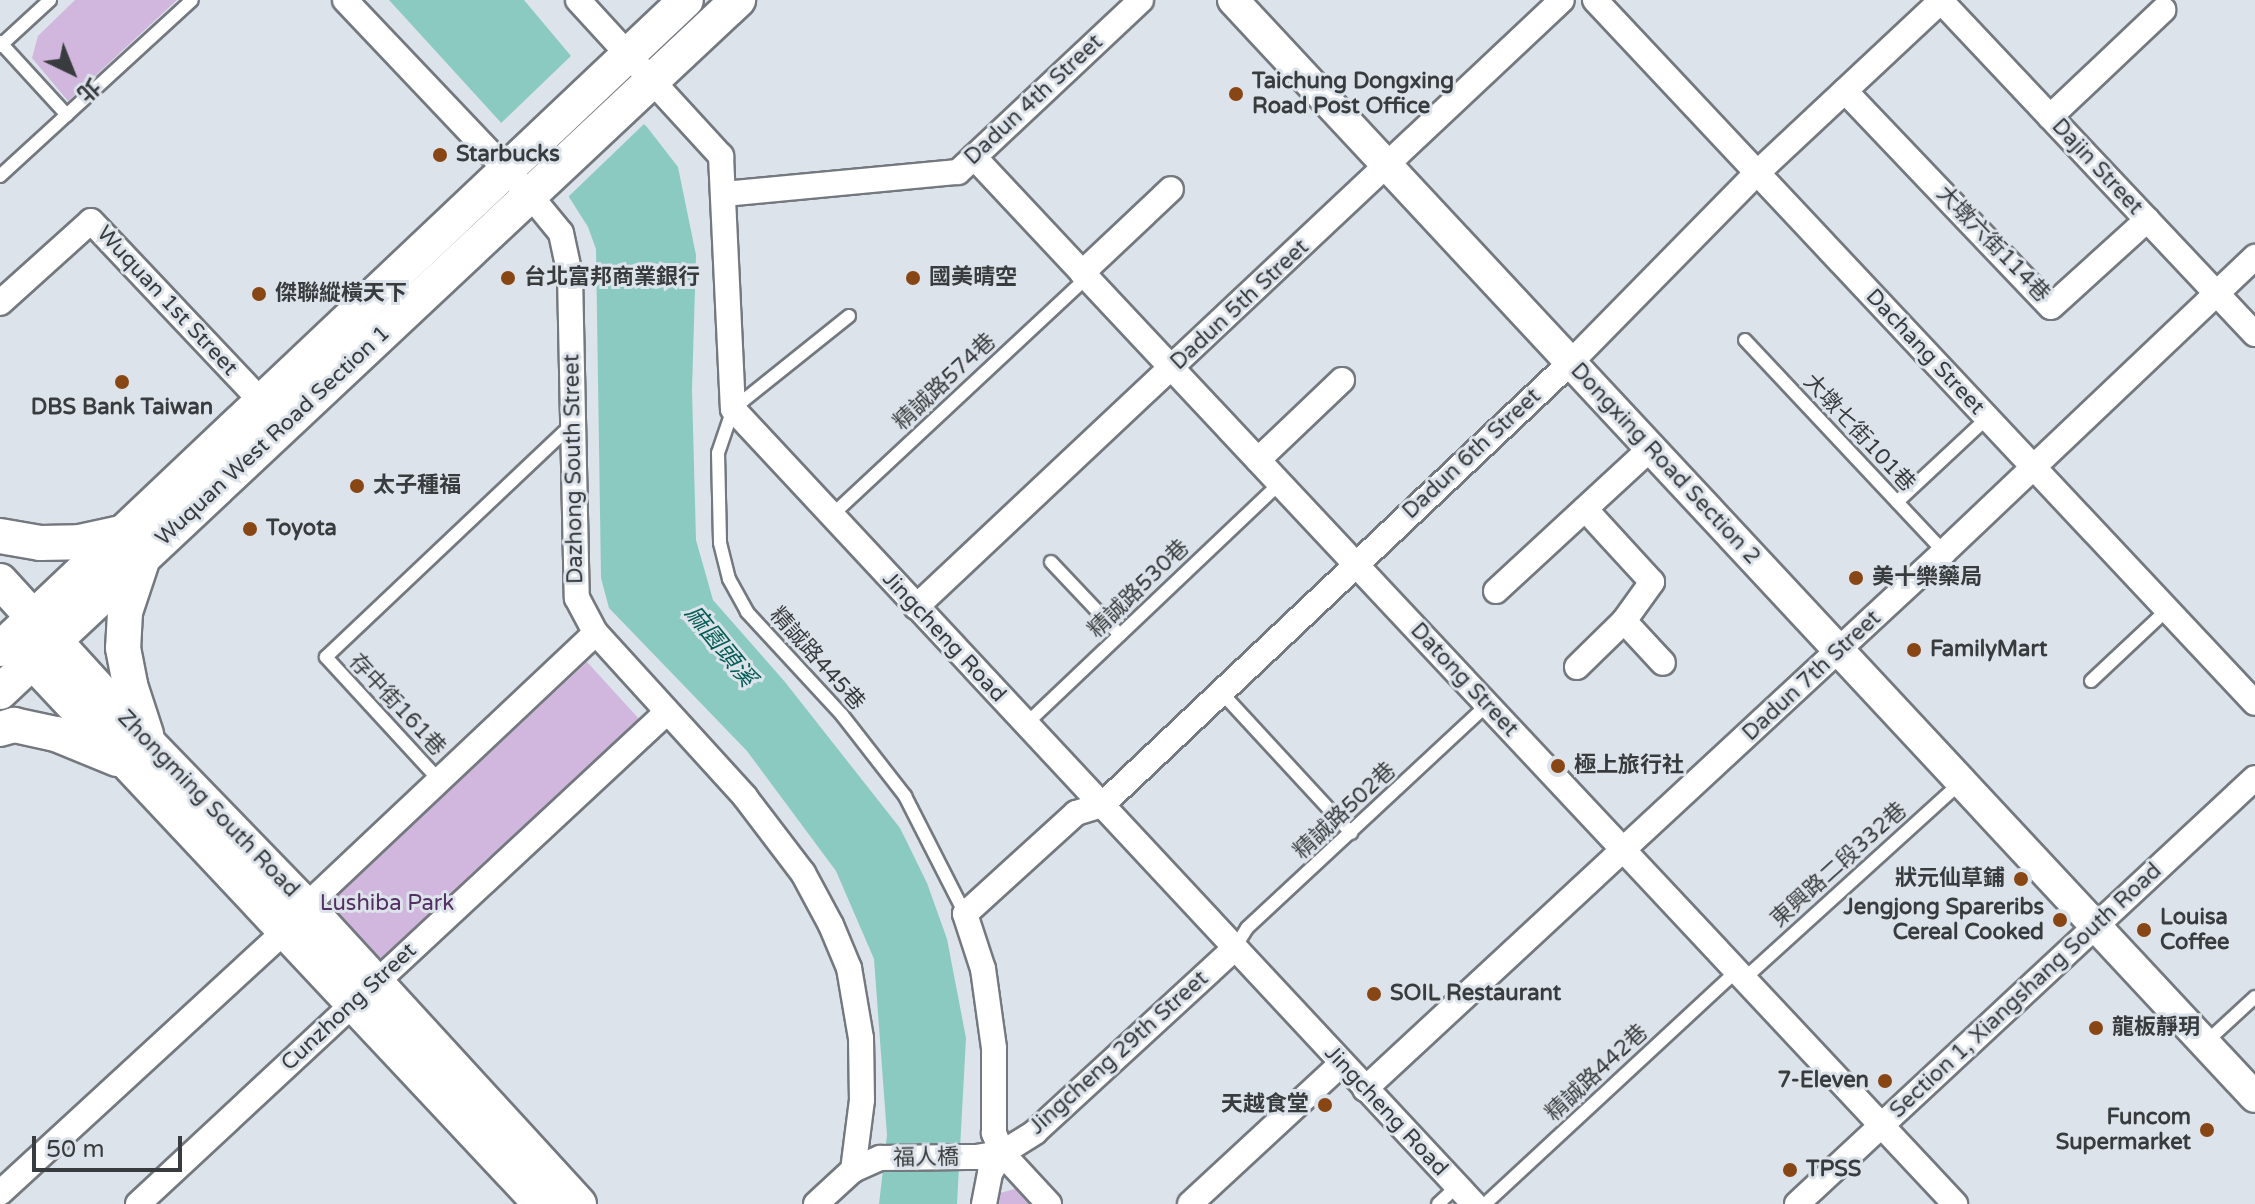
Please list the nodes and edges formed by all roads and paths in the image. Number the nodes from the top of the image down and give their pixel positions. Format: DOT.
graph roads {
  1 [pos="50,0"];
  2 [pos="192,0"];
  3 [pos="345,0"];
  4 [pos="578,0"];
  5 [pos="686,0"];
  6 [pos="738,0"];
  7 [pos="1141,0"];
  8 [pos="1233,0"];
  9 [pos="1562,0"];
  10 [pos="1595,0"];
  11 [pos="1941,0"];
  12 [pos="2163,10"];
  13 [pos="1,44"];
  14 [pos="617,64"];
  15 [pos="641,90"];
  16 [pos="1845,91"];
  17 [pos="67,115"];
  18 [pos="2050,117"];
  19 [pos="974,157"];
  20 [pos="513,162"];
  21 [pos="1388,167"];
  22 [pos="1757,173"];
  23 [pos="0,176"];
  24 [pos="537,187"];
  25 [pos="1171,189"];
  26 [pos="724,194"];
  27 [pos="2147,220"];
  28 [pos="2255,257"];
  29 [pos="1085,275"];
  30 [pos="2217,294"];
  31 [pos="0,303"];
  32 [pos="849,316"];
  33 [pos="2255,334"];
  34 [pos="1745,340"];
  35 [pos="1571,362"];
  36 [pos="1172,369"];
  37 [pos="1342,380"];
  38 [pos="262,402"];
  39 [pos="733,409"];
  40 [pos="1987,418"];
  41 [pos="572,424"];
  42 [pos="1651,448"];
  43 [pos="1258,460"];
  44 [pos="2035,467"];
  45 [pos="1280,483"];
  46 [pos="1897,502"];
  47 [pos="1585,509"];
  48 [pos="831,516"];
  49 [pos="0,536"];
  50 [pos="134,546"];
  51 [pos="1944,552"];
  52 [pos="1051,562"];
  53 [pos="1355,563"];
  54 [pos="0,581"];
  55 [pos="1496,591"];
  56 [pos="916,607"];
  57 [pos="2167,610"];
  58 [pos="1624,621"];
  59 [pos="596,633"];
  60 [pos="1120,635"];
  61 [pos="22,639"];
  62 [pos="1839,651"];
  63 [pos="1663,663"];
  64 [pos="1577,667"];
  65 [pos="2091,681"];
  66 [pos="0,692"];
  67 [pos="1221,692"];
  68 [pos="2255,703"];
  69 [pos="1487,705"];
  70 [pos="667,712"];
  71 [pos="1025,725"];
  72 [pos="0,729"];
  73 [pos="140,755"];
  74 [pos="2255,778"];
  75 [pos="439,780"];
  76 [pos="1962,781"];
  77 [pos="1102,805"];
  78 [pos="1351,833"];
  79 [pos="1624,850"];
  80 [pos="306,906"];
  81 [pos="965,914"];
  82 [pos="2097,928"];
  83 [pos="284,932"];
  84 [pos="1234,949"];
  85 [pos="1740,975"];
  86 [pos="365,992"];
  87 [pos="2255,997"];
  88 [pos="2205,1043"];
  89 [pos="1341,1064"];
  90 [pos="1365,1089"];
  91 [pos="2255,1097"];
  92 [pos="1881,1125"];
  93 [pos="1002,1153"];
  94 [pos="853,1170"];
  95 [pos="1457,1186"];
  96 [pos="0,1193"];
  97 [pos="138,1204"];
  98 [pos="541,1204"];
  99 [pos="579,1204"];
  100 [pos="816,1204"];
  101 [pos="984,1204"];
  102 [pos="1049,1204"];
  103 [pos="1190,1204"];
  104 [pos="1438,1204"];
  105 [pos="1474,1204"];
  106 [pos="1485,1204"];
  107 [pos="1797,1204"];
  108 [pos="1955,1204"];
  1 -- 13 [label="lane"];
  2 -- 17 [label="lane"];
  3 -- 20 [label="street, Dazhong South Street"];
  4 -- 14 [label="street"];
  5 -- 14 [label="main road, Wuquan West Road Section 1"];
  6 -- 15 [label="main road, Wuquan West Road Section 1"];
  7 -- 19 [label="street, Dadun 4th Street"];
  8 -- 21 [label="street, Dongxing Road Section 2"];
  9 -- 21 [label="street, Dadun 5th Street"];
  10 -- 22 [label="street, Dachang Street"];
  11 -- 16 [label="street, Dadun 6th Street"];
  11 -- 18 [label="street, Dajin Street"];
  12 -- 18 [label="street"];
  13 -- 17 [label="lane"];
  14 -- 15 [label="street"];
  14 -- 20 [label="main road, Wuquan West Road Section 1"];
  15 -- 24 [label="main road, Wuquan West Road Section 1"];
  15 -- 26 [label="street"];
  16 -- 22 [label="street, Dadun 6th Street"];
  16 -- 27 [label="street, 大墩六街114巷"];
  17 -- 23 [label="lane"];
  18 -- 27 [label="street, Dajin Street"];
  19 -- 26 [label="street, Dadun 4th Street"];
  19 -- 29 [label="street, Datong Street"];
  20 -- 24 [label="street, Dazhong South Street"];
  20 -- 38 [label="main road, Wuquan West Road Section 1"];
  21 -- 35 [label="street, Dongxing Road Section 2"];
  21 -- 36 [label="street, Dadun 5th Street"];
  22 -- 35 [label="street, Dadun 6th Street"];
  22 -- 40 [label="street, Dachang Street"];
  24 -- 41 [label="street, Dazhong South Street"];
  24 -- 50 [label="main road, Wuquan West Road Section 1"];
  25 -- 29 [label="street"];
  26 -- 39 [label="street"];
  27 -- 30 [label="street, Dajin Street"];
  28 -- 30 [label="street, Dadun 7th Street"];
  29 -- 36 [label="street, Datong Street"];
  29 -- 48 [label="lane, 精誠路574巷"];
  30 -- 33 [label="street, Dajin Street"];
  30 -- 44 [label="street, Dadun 7th Street"];
  31 -- 38 [label="street, Wuquan 1st Street"];
  32 -- 39 [label="lane"];
  34 -- 46 [label="lane, 大墩七街101巷"];
  35 -- 42 [label="street, Dongxing Road Section 2"];
  35 -- 53 [label="street, Dadun 6th Street"];
  36 -- 43 [label="street, Datong Street"];
  36 -- 56 [label="street, Dadun 5th Street"];
  37 -- 43 [label="street"];
  38 -- 50 [label="main road, Wuquan West Road Section 1"];
  39 -- 48 [label="street, Jingcheng Road"];
  39 -- 81 [label="lane, 精誠路445巷"];
  40 -- 44 [label="street, Dachang Street"];
  40 -- 46 [label="lane"];
  41 -- 59 [label="street, Dazhong South Street"];
  41 -- 75 [label="lane, 存中街161巷"];
  42 -- 47 [label="street"];
  42 -- 62 [label="street, Dongxing Road Section 2"];
  43 -- 45 [label="street, Datong Street"];
  44 -- 51 [label="street, Dadun 7th Street"];
  44 -- 57 [label="street, Dachang Street"];
  45 -- 53 [label="street, Datong Street"];
  45 -- 60 [label="lane, 精誠路530巷"];
  46 -- 51 [label="lane, 大墩七街101巷"];
  47 -- 55 [label="street"];
  47 -- 58 [label="street"];
  48 -- 56 [label="street, Jingcheng Road"];
  49 -- 50 [label="main road"];
  50 -- 61 [label="main road, Wuquan West Road Section 1"];
  50 -- 73 [label="main road"];
  51 -- 62 [label="street, Dadun 7th Street"];
  52 -- 60 [label="lane"];
  53 -- 67 [label="street, Dadun 6th Street"];
  53 -- 69 [label="street, Datong Street"];
  54 -- 61 [label="main road, Zhongming South Road"];
  56 -- 71 [label="street, Jingcheng Road"];
  57 -- 65 [label="lane"];
  57 -- 68 [label="street, Dachang Street"];
  58 -- 63 [label="street"];
  58 -- 64 [label="street"];
  59 -- 70 [label="street, Dazhong South Street"];
  59 -- 75 [label="street"];
  60 -- 71 [label="lane, 精誠路530巷"];
  61 -- 66 [label="main road, Wuquan West Road Section 1"];
  61 -- 73 [label="main road, Zhongming South Road"];
  62 -- 76 [label="street, Dongxing Road Section 2"];
  62 -- 79 [label="street, Dadun 7th Street"];
  67 -- 77 [label="street, Dadun 6th Street"];
  67 -- 78 [label="lane"];
  69 -- 78 [label="lane, 精誠路502巷"];
  69 -- 79 [label="street, Datong Street"];
  70 -- 86 [label="street, Cunzhong Street"];
  70 -- 94 [label="street, Dazhong South Street"];
  71 -- 77 [label="street, Jingcheng Road"];
  72 -- 73 [label="main road"];
  73 -- 80 [label="main road, Zhongming South Road"];
  73 -- 83 [label="main road, Zhongming South Road"];
  74 -- 82 [label="street, Section 1, Xiangshang South Road"];
  75 -- 80 [label="street"];
  76 -- 82 [label="street, Dongxing Road Section 2"];
  76 -- 85 [label="lane, 東興路二段332巷"];
  77 -- 81 [label="street, Dadun 6th Street"];
  77 -- 84 [label="street, Jingcheng Road"];
  78 -- 84 [label="lane, 精誠路502巷"];
  79 -- 85 [label="street, Datong Street"];
  79 -- 90 [label="street, Dadun 7th Street"];
  80 -- 86 [label="main road, Zhongming South Road"];
  81 -- 93 [label="street"];
  82 -- 88 [label="street, Dongxing Road Section 2"];
  82 -- 92 [label="street, Section 1, Xiangshang South Road"];
  83 -- 86 [label="main road, Zhongming South Road"];
  83 -- 96 [label="street"];
  84 -- 89 [label="street, Jingcheng Road"];
  84 -- 93 [label="street, Jingcheng 29th Street"];
  85 -- 92 [label="street, Datong Street"];
  85 -- 106 [label="lane, 精誠路442巷"];
  86 -- 97 [label="street, Cunzhong Street"];
  86 -- 98 [label="main road, Zhongming South Road"];
  86 -- 99 [label="main road, Zhongming South Road"];
  87 -- 88 [label="lane"];
  88 -- 91 [label="street, Dongxing Road Section 2"];
  89 -- 90 [label="street, Jingcheng Road"];
  89 -- 103 [label="street"];
  90 -- 95 [label="street, Jingcheng Road"];
  92 -- 107 [label="street, Section 1, Xiangshang South Road"];
  92 -- 108 [label="street, Datong Street"];
  93 -- 94 [label="street, 福人橋"];
  93 -- 101 [label="street"];
  93 -- 102 [label="street"];
  94 -- 100 [label="street, 福人橋"];
  95 -- 104 [label="lane"];
  95 -- 105 [label="street, Jingcheng Road"];
}
